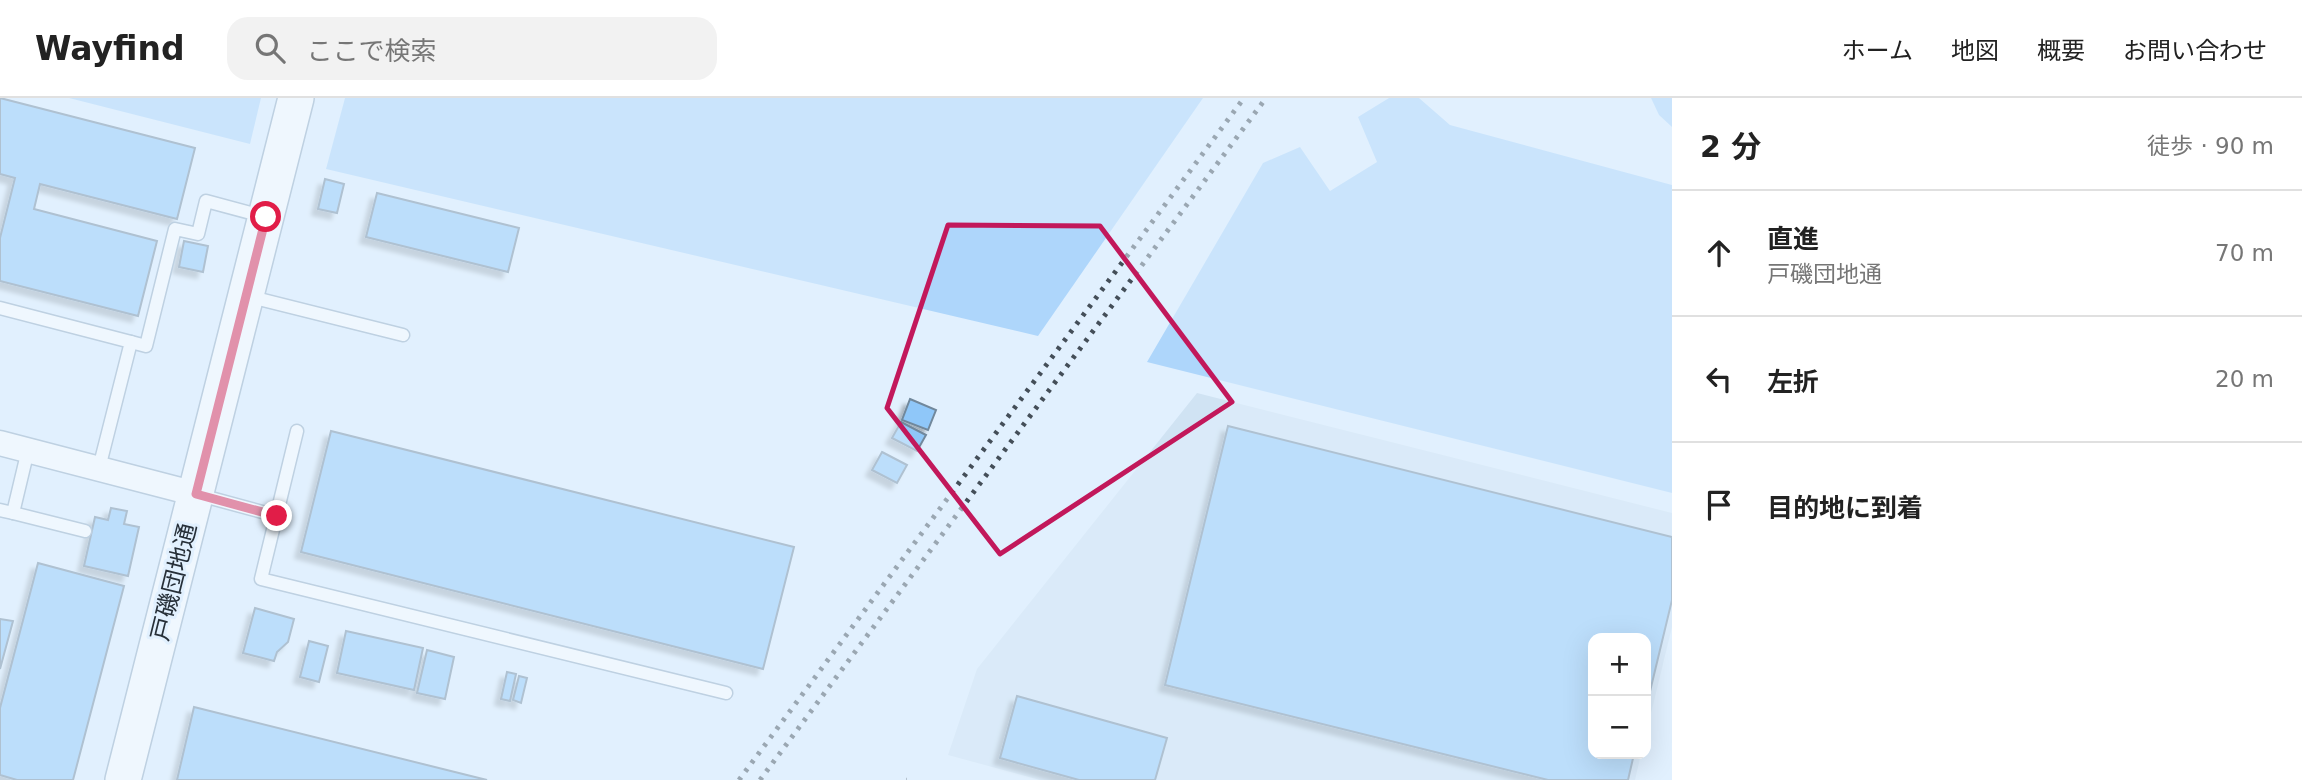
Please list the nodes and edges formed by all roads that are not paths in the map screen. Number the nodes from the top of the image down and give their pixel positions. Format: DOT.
graph roads {
  1 [pos="296,98"];
  2 [pos="266,217"];
  3 [pos="246,296"];
  4 [pos="0,308"];
  5 [pos="403,335"];
  6 [pos="131,342"];
  7 [pos="297,431"];
  8 [pos="0,443"];
  9 [pos="29,450"];
  10 [pos="99,468"];
  11 [pos="196,494"];
  12 [pos="0,509"];
  13 [pos="13,513"];
  14 [pos="277,516"];
  15 [pos="85,531"];
  16 [pos="726,693"];
  17 [pos="123,780"];
  1 -- 2 [label="street, 戸磯団地通"];
  2 -- 3 [label="street, 戸磯団地通"];
  2 -- 6 [label="lane"];
  3 -- 5 [label="lane"];
  3 -- 11 [label="street, 戸磯団地通"];
  4 -- 6 [label="lane"];
  6 -- 10 [label="lane"];
  7 -- 14 [label="lane"];
  8 -- 9 [label="street"];
  9 -- 10 [label="street"];
  9 -- 13 [label="lane"];
  10 -- 11 [label="street"];
  11 -- 14 [label="lane"];
  11 -- 17 [label="street, 戸磯団地通"];
  12 -- 13 [label="lane"];
  13 -- 15 [label="lane"];
  14 -- 16 [label="lane"];
}
